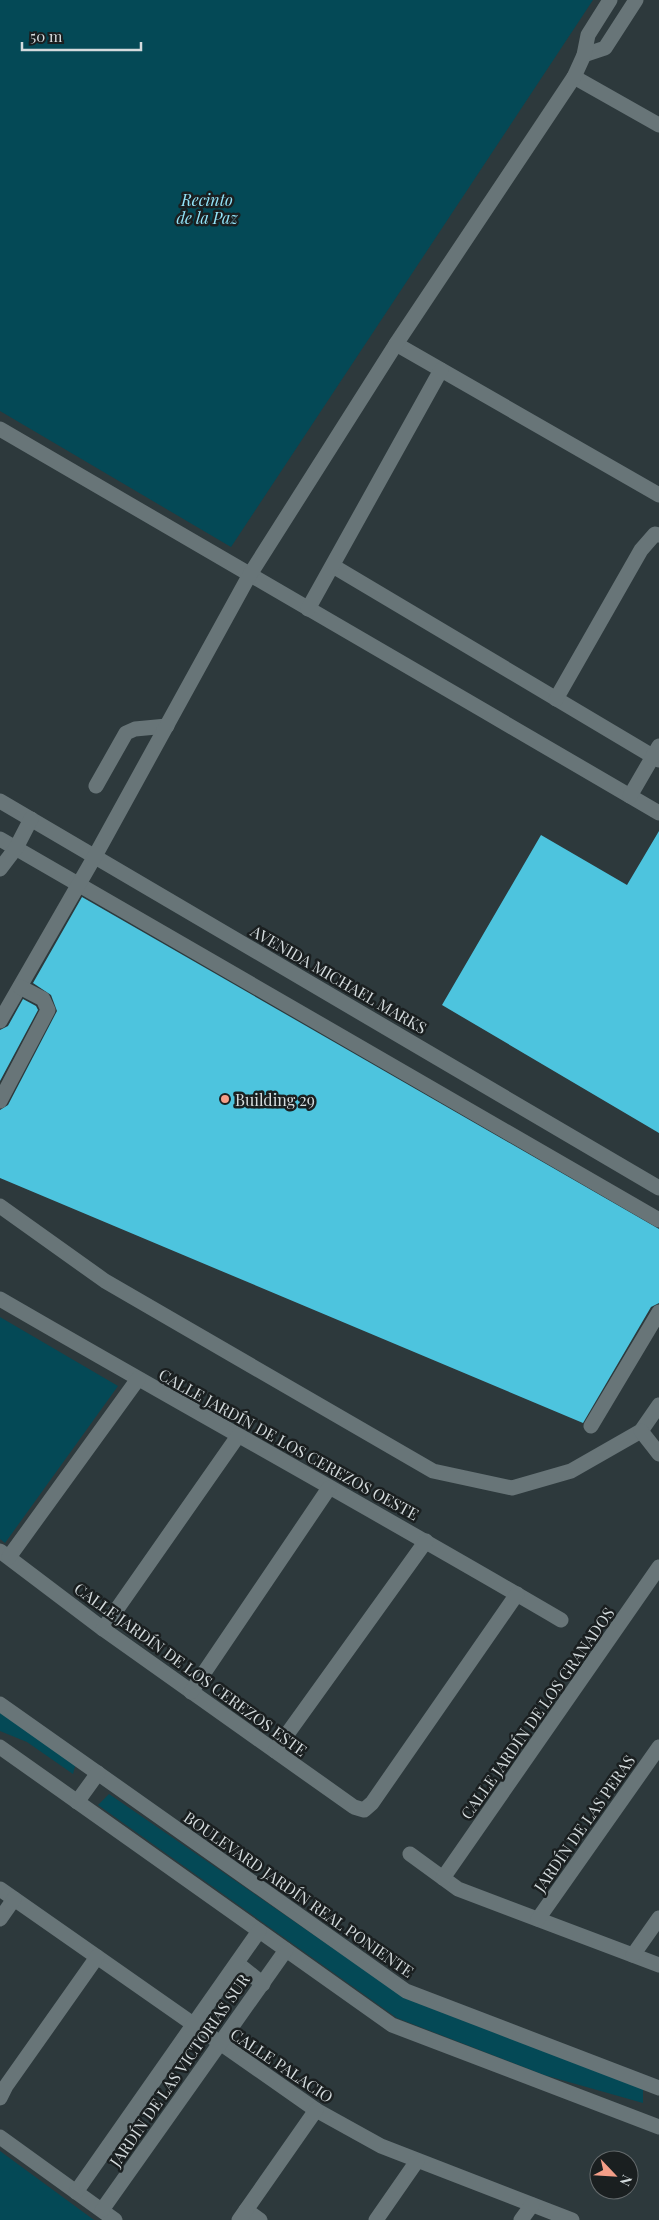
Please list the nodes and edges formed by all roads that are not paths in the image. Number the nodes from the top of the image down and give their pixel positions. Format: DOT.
graph roads {
  1 [pos="610,0"];
  2 [pos="636,0"];
  3 [pos="584,55"];
  4 [pos="574,77"];
  5 [pos="659,125"];
  6 [pos="396,344"];
  7 [pos="441,370"];
  8 [pos="0,429"];
  9 [pos="659,495"];
  10 [pos="659,535"];
  11 [pos="333,566"];
  12 [pos="249,576"];
  13 [pos="308,609"];
  14 [pos="556,699"];
  15 [pos="167,726"];
  16 [pos="657,754"];
  17 [pos="96,786"];
  18 [pos="630,796"];
  19 [pos="0,801"];
  20 [pos="659,813"];
  21 [pos="31,819"];
  22 [pos="0,838"];
  23 [pos="16,848"];
  24 [pos="95,856"];
  25 [pos="0,869"];
  26 [pos="79,885"];
  27 [pos="20,987"];
  28 [pos="0,1020"];
  29 [pos="0,1101"];
  30 [pos="659,1188"];
  31 [pos="0,1206"];
  32 [pos="659,1220"];
  33 [pos="0,1299"];
  34 [pos="659,1312"];
  35 [pos="138,1379"];
  36 [pos="659,1405"];
  37 [pos="592,1426"];
  38 [pos="641,1431"];
  39 [pos="238,1436"];
  40 [pos="659,1454"];
  41 [pos="329,1488"];
  42 [pos="426,1541"];
  43 [pos="5,1554"];
  44 [pos="659,1567"];
  45 [pos="517,1594"];
  46 [pos="561,1620"];
  47 [pos="103,1629"];
  48 [pos="190,1692"];
  49 [pos="0,1704"];
  50 [pos="0,1747"];
  51 [pos="659,1748"];
  52 [pos="275,1751"];
  53 [pos="98,1773"];
  54 [pos="77,1802"];
  55 [pos="410,1854"];
  56 [pos="443,1878"];
  57 [pos="0,1889"];
  58 [pos="14,1899"];
  59 [pos="659,1918"];
  60 [pos="0,1919"];
  61 [pos="538,1919"];
  62 [pos="259,1931"];
  63 [pos="286,1950"];
  64 [pos="633,1955"];
  65 [pos="97,1957"];
  66 [pos="237,1963"];
  67 [pos="659,1965"];
  68 [pos="262,1984"];
  69 [pos="194,2024"];
  70 [pos="220,2043"];
  71 [pos="659,2088"];
  72 [pos="0,2098"];
  73 [pos="316,2110"];
  74 [pos="658,2122"];
  75 [pos="0,2137"];
  76 [pos="417,2160"];
  77 [pos="76,2192"];
  78 [pos="532,2205"];
  79 [pos="102,2210"];
  80 [pos="242,2215"];
  81 [pos="115,2220"];
  82 [pos="260,2220"];
  83 [pos="376,2220"];
  84 [pos="521,2220"];
  85 [pos="572,2220"];
  1 -- 3 [label="street"];
  2 -- 3 [label="street"];
  3 -- 4 [label="street"];
  4 -- 5 [label="street"];
  4 -- 6 [label="street"];
  6 -- 7 [label="street"];
  6 -- 12 [label="street"];
  7 -- 9 [label="street"];
  7 -- 11 [label="street"];
  8 -- 12 [label="street"];
  10 -- 14 [label="street"];
  11 -- 13 [label="street"];
  11 -- 14 [label="street"];
  12 -- 13 [label="street"];
  12 -- 15 [label="street"];
  13 -- 18 [label="street"];
  14 -- 16 [label="street"];
  15 -- 17 [label="street"];
  15 -- 24 [label="street"];
  16 -- 18 [label="street"];
  18 -- 20 [label="street"];
  19 -- 21 [label="street, AVENIDA MICHAEL MARKS"];
  21 -- 23 [label="street"];
  21 -- 24 [label="street, AVENIDA MICHAEL MARKS"];
  22 -- 23 [label="street"];
  23 -- 25 [label="street"];
  23 -- 26 [label="street"];
  24 -- 26 [label="street"];
  24 -- 30 [label="street, AVENIDA MICHAEL MARKS"];
  26 -- 27 [label="street"];
  26 -- 32 [label="street"];
  27 -- 28 [label="street"];
  27 -- 29 [label="street"];
  31 -- 38 [label="street"];
  33 -- 35 [label="street, CALLE JARDÍN DE LOS CEREZOS OESTE"];
  34 -- 37 [label="street"];
  35 -- 39 [label="street, CALLE JARDÍN DE LOS CEREZOS OESTE"];
  35 -- 43 [label="street"];
  36 -- 38 [label="street"];
  38 -- 40 [label="street"];
  39 -- 41 [label="street, CALLE JARDÍN DE LOS CEREZOS OESTE"];
  39 -- 47 [label="street"];
  41 -- 42 [label="street, CALLE JARDÍN DE LOS CEREZOS OESTE"];
  41 -- 48 [label="street"];
  42 -- 45 [label="street, CALLE JARDÍN DE LOS CEREZOS OESTE"];
  42 -- 52 [label="street"];
  43 -- 47 [label="street, CALLE JARDÍN DE LOS CEREZOS ESTE"];
  44 -- 56 [label="street, CALLE JARDÍN DE LOS GRANADOS"];
  45 -- 46 [label="street, CALLE JARDÍN DE LOS CEREZOS OESTE"];
  45 -- 52 [label="street, CALLE JARDÍN DE LOS CEREZOS ESTE"];
  47 -- 48 [label="street, CALLE JARDÍN DE LOS CEREZOS ESTE"];
  48 -- 52 [label="street, CALLE JARDÍN DE LOS CEREZOS ESTE"];
  49 -- 53 [label="street, BOULEVARD JARDÍN REAL PONIENTE"];
  50 -- 54 [label="street"];
  51 -- 61 [label="street, JARDÍN DE LAS PERAS"];
  53 -- 54 [label="street"];
  53 -- 71 [label="street, BOULEVARD JARDÍN REAL PONIENTE"];
  54 -- 62 [label="street"];
  55 -- 56 [label="street"];
  56 -- 61 [label="street"];
  57 -- 58 [label="street, CALLE PALACIO"];
  58 -- 60 [label="street"];
  58 -- 65 [label="street, CALLE PALACIO"];
  59 -- 64 [label="street"];
  61 -- 64 [label="street"];
  62 -- 63 [label="street"];
  62 -- 66 [label="street, JARDÍN DE LAS VICTORIAS SUR"];
  63 -- 68 [label="street, JARDÍN DE LAS VICTORIAS SUR"];
  63 -- 74 [label="street"];
  64 -- 67 [label="street"];
  65 -- 69 [label="street, CALLE PALACIO"];
  65 -- 72 [label="street"];
  66 -- 68 [label="street"];
  66 -- 69 [label="street, JARDÍN DE LAS VICTORIAS SUR"];
  68 -- 70 [label="street, JARDÍN DE LAS VICTORIAS SUR"];
  69 -- 70 [label="street, CALLE PALACIO"];
  69 -- 77 [label="street, JARDÍN DE LAS VICTORIAS SUR"];
  70 -- 73 [label="street, CALLE PALACIO"];
  70 -- 79 [label="street, JARDÍN DE LAS VICTORIAS SUR"];
  73 -- 76 [label="street, CALLE PALACIO"];
  73 -- 80 [label="street"];
  75 -- 77 [label="street"];
  76 -- 78 [label="street, CALLE PALACIO"];
  76 -- 83 [label="street"];
  77 -- 79 [label="street"];
  78 -- 84 [label="street"];
  78 -- 85 [label="street, CALLE PALACIO"];
  79 -- 81 [label="street"];
  80 -- 82 [label="street"];
}
